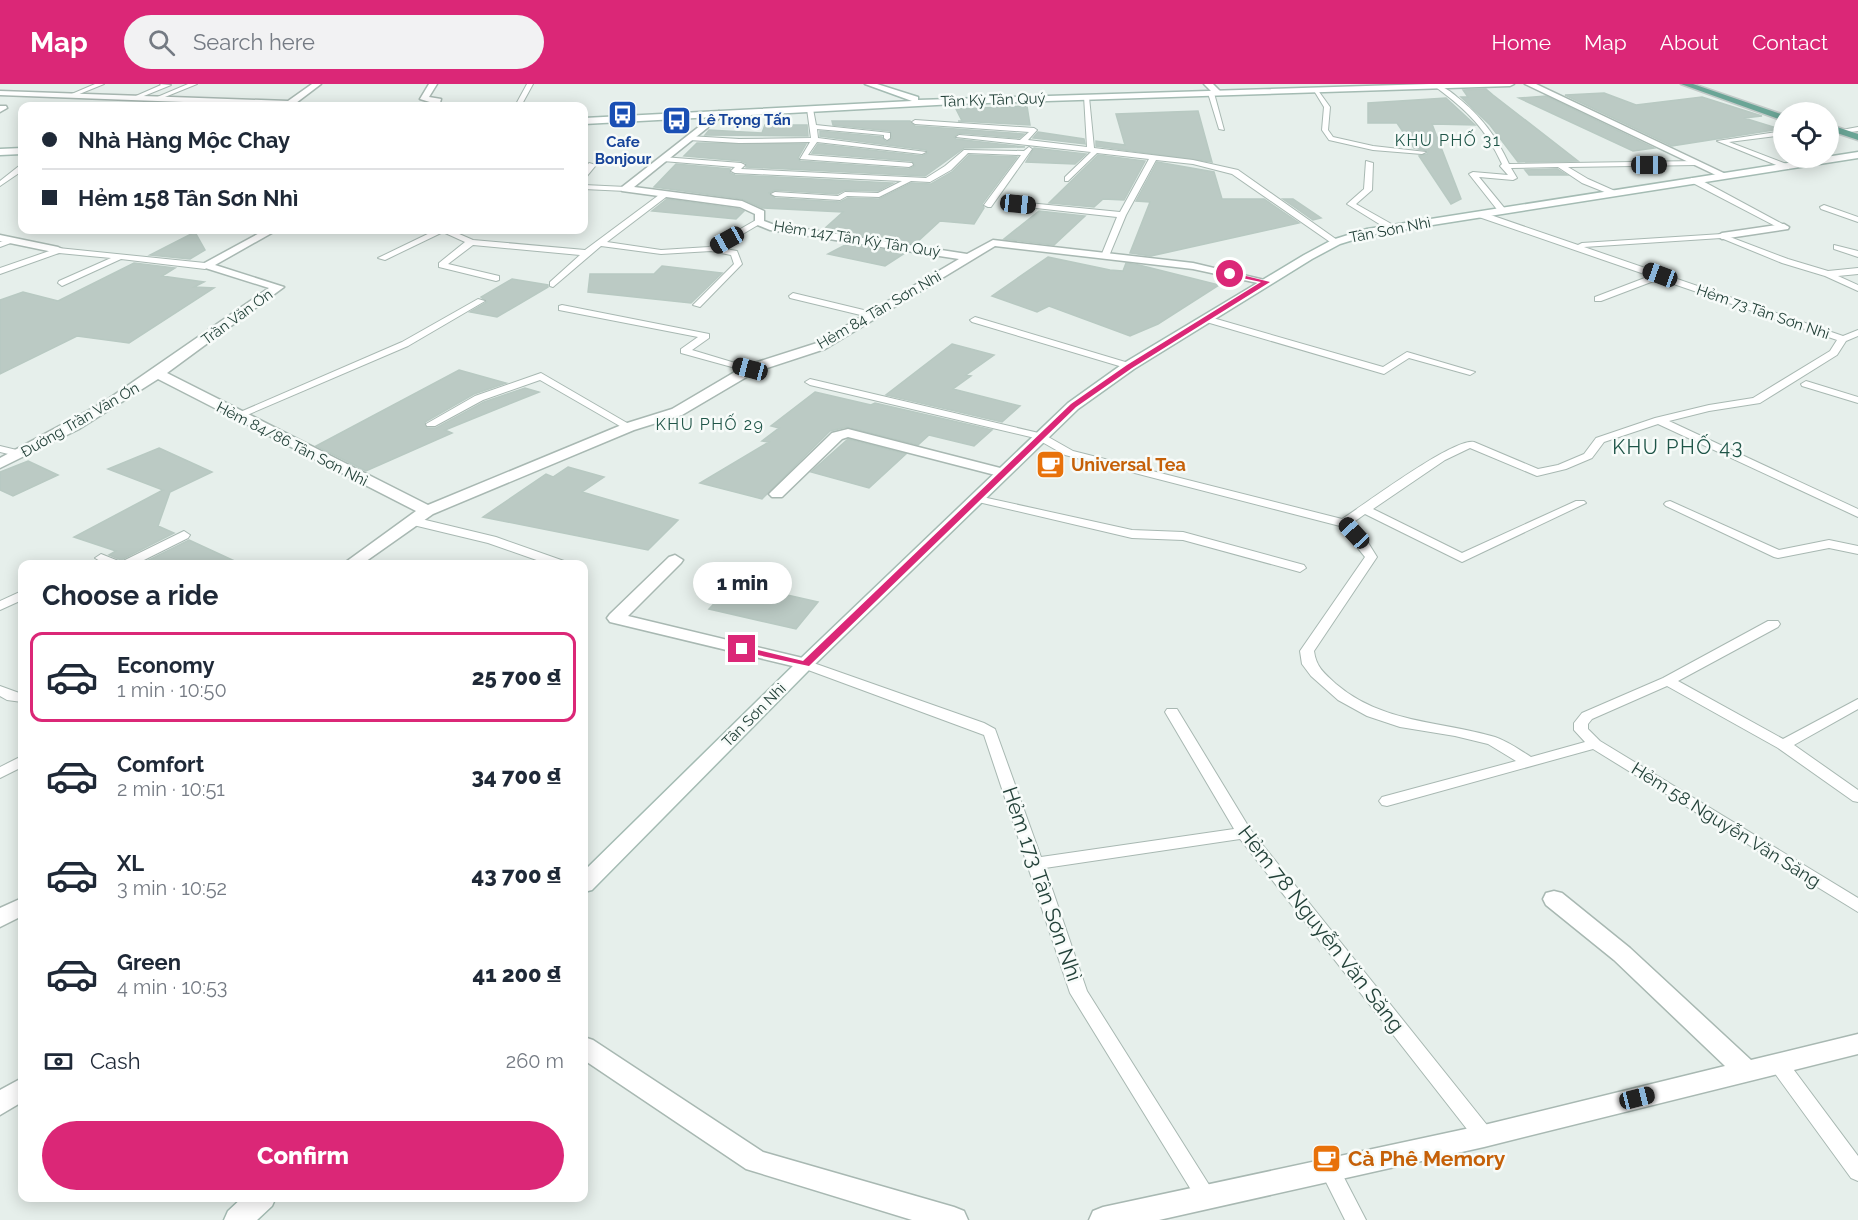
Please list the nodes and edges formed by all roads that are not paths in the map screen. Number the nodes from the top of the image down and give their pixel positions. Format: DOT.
graph roads {
  1 [pos="101,84"];
  2 [pos="163,84"];
  3 [pos="195,84"];
  4 [pos="317,84"];
  5 [pos="433,84"];
  6 [pos="530,84"];
  7 [pos="869,84"];
  8 [pos="1510,84"];
  9 [pos="1529,84"];
  10 [pos="1685,84"];
  11 [pos="1703,84"];
  12 [pos="1439,87"];
  13 [pos="913,88"];
  14 [pos="1212,90"];
  15 [pos="1315,90"];
  16 [pos="0,93"];
  17 [pos="1086,97"];
  18 [pos="132,99"];
  19 [pos="156,99"];
  20 [pos="70,100"];
  21 [pos="955,101"];
  22 [pos="222,102"];
  23 [pos="292,102"];
  24 [pos="437,102"];
  25 [pos="520,102"];
  26 [pos="925,103"];
  27 [pos="1773,108"];
  28 [pos="810,109"];
  29 [pos="719,114"];
  30 [pos="1773,114"];
  31 [pos="588,120"];
  32 [pos="915,122"];
  33 [pos="814,127"];
  34 [pos="1222,129"];
  35 [pos="1858,129"];
  36 [pos="1839,131"];
  37 [pos="1773,135"];
  38 [pos="959,137"];
  39 [pos="1858,137"];
  40 [pos="689,138"];
  41 [pos="887,138"];
  42 [pos="1839,138"];
  43 [pos="814,140"];
  44 [pos="1032,144"];
  45 [pos="1858,144"];
  46 [pos="1093,150"];
  47 [pos="18,151"];
  48 [pos="0,152"];
  49 [pos="922,152"];
  50 [pos="1422,152"];
  51 [pos="1026,153"];
  52 [pos="1858,155"];
  53 [pos="1153,158"];
  54 [pos="1839,158"];
  55 [pos="663,159"];
  56 [pos="1773,162"];
  57 [pos="1369,163"];
  58 [pos="1558,164"];
  59 [pos="1697,164"];
  60 [pos="592,165"];
  61 [pos="909,165"];
  62 [pos="1504,166"];
  63 [pos="1779,168"];
  64 [pos="588,170"];
  65 [pos="18,171"];
  66 [pos="1725,176"];
  67 [pos="1068,179"];
  68 [pos="910,180"];
  69 [pos="1694,180"];
  70 [pos="0,184"];
  71 [pos="588,187"];
  72 [pos="626,189"];
  73 [pos="1612,193"];
  74 [pos="666,194"];
  75 [pos="775,194"];
  76 [pos="1018,204"];
  77 [pos="988,205"];
  78 [pos="1824,207"];
  79 [pos="1502,210"];
  80 [pos="1479,214"];
  81 [pos="1858,214"];
  82 [pos="1122,215"];
  83 [pos="1847,216"];
  84 [pos="1858,220"];
  85 [pos="759,222"];
  86 [pos="1784,227"];
  87 [pos="1392,228"];
  88 [pos="265,234"];
  89 [pos="434,234"];
  90 [pos="452,234"];
  91 [pos="1722,236"];
  92 [pos="0,238"];
  93 [pos="12,241"];
  94 [pos="471,242"];
  95 [pos="1336,242"];
  96 [pos="603,244"];
  97 [pos="1574,245"];
  98 [pos="0,246"];
  99 [pos="1837,247"];
  100 [pos="711,249"];
  101 [pos="58,250"];
  102 [pos="588,254"];
  103 [pos="1858,254"];
  104 [pos="1105,256"];
  105 [pos="120,257"];
  106 [pos="968,257"];
  107 [pos="382,258"];
  108 [pos="205,266"];
  109 [pos="0,271"];
  110 [pos="1858,271"];
  111 [pos="1828,274"];
  112 [pos="1660,275"];
  113 [pos="496,278"];
  114 [pos="63,282"];
  115 [pos="1267,282"];
  116 [pos="553,284"];
  117 [pos="1858,288"];
  118 [pos="793,296"];
  119 [pos="1598,299"];
  120 [pos="481,301"];
  121 [pos="697,305"];
  122 [pos="562,308"];
  123 [pos="873,315"];
  124 [pos="1206,319"];
  125 [pos="975,320"];
  126 [pos="1858,333"];
  127 [pos="1843,339"];
  128 [pos="1129,366"];
  129 [pos="750,369"];
  130 [pos="1470,372"];
  131 [pos="159,374"];
  132 [pos="810,382"];
  133 [pos="1806,384"];
  134 [pos="1858,400"];
  135 [pos="237,416"];
  136 [pos="1659,420"];
  137 [pos="431,424"];
  138 [pos="629,427"];
  139 [pos="1039,436"];
  140 [pos="0,449"];
  141 [pos="21,454"];
  142 [pos="0,464"];
  143 [pos="1003,473"];
  144 [pos="777,494"];
  145 [pos="978,499"];
  146 [pos="1580,503"];
  147 [pos="1670,504"];
  148 [pos="1364,509"];
  149 [pos="427,512"];
  150 [pos="1858,513"];
  151 [pos="413,521"];
  152 [pos="1344,523"];
  153 [pos="184,536"];
  154 [pos="1858,550"];
  155 [pos="101,558"];
  156 [pos="106,560"];
  157 [pos="134,560"];
  158 [pos="357,560"];
  159 [pos="549,560"];
  160 [pos="675,560"];
  161 [pos="1300,568"];
  162 [pos="18,598"];
  163 [pos="0,606"];
  164 [pos="1773,624"];
  165 [pos="805,664"];
  166 [pos="1668,681"];
  167 [pos="0,690"];
  168 [pos="18,698"];
  169 [pos="1858,704"];
  170 [pos="1172,712"];
  171 [pos="1595,744"];
  172 [pos="1783,745"];
  173 [pos="1529,762"];
  174 [pos="18,763"];
  175 [pos="0,773"];
  176 [pos="1858,797"];
  177 [pos="1387,801"];
  178 [pos="1244,833"];
  179 [pos="1034,864"];
  180 [pos="588,880"];
  181 [pos="1554,899"];
  182 [pos="1858,906"];
  183 [pos="18,908"];
  184 [pos="0,919"];
  185 [pos="1858,1044"];
  186 [pos="588,1050"];
  187 [pos="1778,1064"];
  188 [pos="1746,1071"];
  189 [pos="18,1092"];
  190 [pos="0,1104"];
  191 [pos="1484,1136"];
  192 [pos="1330,1170"];
  193 [pos="1858,1172"];
  194 [pos="1208,1199"];
  195 [pos="257,1202"];
  196 [pos="238,1220"];
  197 [pos="954,1220"];
  198 [pos="1103,1220"];
  199 [pos="1356,1220"];
  1 -- 20 [label="lane"];
  2 -- 18 [label="lane"];
  3 -- 19 [label="lane"];
  4 -- 23 [label="street"];
  5 -- 24 [label="street"];
  6 -- 25 [label="lane"];
  7 -- 26 [label="street"];
  8 -- 12 [label="street, Tân Kỳ Tân Quý"];
  9 -- 59 [label="street"];
  10 -- 30 [label="main road"];
  11 -- 27 [label="main road"];
  12 -- 15 [label="street, Tân Kỳ Tân Quý"];
  12 -- 62 [label="lane"];
  13 -- 21 [label="street"];
  14 -- 15 [label="street, Tân Kỳ Tân Quý"];
  14 -- 17 [label="street, Tân Kỳ Tân Quý"];
  14 -- 34 [label="lane"];
  15 -- 50 [label="lane"];
  16 -- 20 [label="street"];
  17 -- 21 [label="street, Tân Kỳ Tân Quý"];
  17 -- 46 [label="lane"];
  18 -- 19 [label="street"];
  18 -- 20 [label="street"];
  19 -- 22 [label="street"];
  21 -- 26 [label="street, Tân Kỳ Tân Quý"];
  26 -- 28 [label="street, Tân Kỳ Tân Quý"];
  28 -- 29 [label="street, Tân Kỳ Tân Quý"];
  28 -- 33 [label="lane"];
  29 -- 31 [label="street, Tân Kỳ Tân Quý"];
  29 -- 40 [label="street"];
  32 -- 44 [label="lane"];
  33 -- 41 [label="lane"];
  33 -- 43 [label="lane"];
  35 -- 36 [label="lane"];
  36 -- 39 [label="main road"];
  37 -- 56 [label="lane"];
  38 -- 44 [label="lane"];
  40 -- 43 [label="lane"];
  40 -- 55 [label="street"];
  42 -- 45 [label="main road"];
  43 -- 49 [label="lane"];
  43 -- 61 [label="lane"];
  44 -- 46 [label="lane"];
  44 -- 51 [label="lane"];
  46 -- 53 [label="lane"];
  46 -- 67 [label="lane"];
  47 -- 48 [label="street"];
  51 -- 68 [label="lane"];
  51 -- 77 [label="lane"];
  52 -- 54 [label="street, Tân Sơn Nhì"];
  53 -- 82 [label="lane"];
  53 -- 95 [label="lane"];
  55 -- 68 [label="lane"];
  55 -- 72 [label="street"];
  57 -- 87 [label="lane"];
  58 -- 59 [label="lane"];
  58 -- 62 [label="lane"];
  58 -- 73 [label="lane"];
  59 -- 66 [label="street"];
  60 -- 64 [label="lane"];
  62 -- 79 [label="lane"];
  63 -- 66 [label="street, Tân Sơn Nhì"];
  65 -- 70 [label="lane"];
  66 -- 69 [label="street, Tân Sơn Nhì"];
  68 -- 75 [label="lane"];
  69 -- 73 [label="street, Tân Sơn Nhì"];
  69 -- 86 [label="lane"];
  71 -- 72 [label="lane"];
  72 -- 74 [label="street, Hẻm 147 Tân Kỳ Tân Quý"];
  73 -- 79 [label="street, Tân Sơn Nhì"];
  74 -- 85 [label="street, Hẻm 147 Tân Kỳ Tân Quý"];
  74 -- 96 [label="lane"];
  76 -- 82 [label="lane"];
  78 -- 83 [label="lane"];
  79 -- 80 [label="street, Tân Sơn Nhì"];
  80 -- 87 [label="street, Tân Sơn Nhì"];
  80 -- 97 [label="lane, Hẻm 73 Tân Sơn Nhì"];
  81 -- 83 [label="lane"];
  82 -- 104 [label="lane"];
  83 -- 84 [label="lane"];
  85 -- 100 [label="lane"];
  85 -- 106 [label="street, Hẻm 147 Tân Kỳ Tân Quý"];
  86 -- 91 [label="street"];
  87 -- 95 [label="street, Tân Sơn Nhì"];
  88 -- 108 [label="street"];
  89 -- 107 [label="lane"];
  90 -- 94 [label="lane"];
  91 -- 97 [label="lane"];
  91 -- 111 [label="lane"];
  92 -- 93 [label="street"];
  93 -- 98 [label="lane"];
  93 -- 101 [label="street"];
  94 -- 102 [label="lane"];
  94 -- 113 [label="lane"];
  95 -- 115 [label="street, Tân Sơn Nhì"];
  96 -- 100 [label="lane"];
  96 -- 102 [label="lane"];
  97 -- 112 [label="lane, Hẻm 73 Tân Sơn Nhì"];
  99 -- 103 [label="lane"];
  100 -- 121 [label="lane"];
  101 -- 105 [label="lane"];
  101 -- 109 [label="lane"];
  102 -- 116 [label="lane"];
  104 -- 106 [label="street, Hẻm 84 Tân Sơn Nhì"];
  104 -- 115 [label="street, Hẻm 84 Tân Sơn Nhì"];
  105 -- 108 [label="lane"];
  105 -- 114 [label="lane"];
  106 -- 123 [label="street, Hẻm 84 Tân Sơn Nhì"];
  108 -- 131 [label="street, Trần Văn Ơn"];
  110 -- 111 [label="lane"];
  111 -- 117 [label="lane"];
  112 -- 119 [label="lane"];
  112 -- 127 [label="lane, Hẻm 73 Tân Sơn Nhì"];
  115 -- 124 [label="street, Tân Sơn Nhì"];
  118 -- 123 [label="lane"];
  120 -- 135 [label="lane"];
  122 -- 129 [label="lane"];
  123 -- 129 [label="street, Hẻm 84 Tân Sơn Nhì"];
  124 -- 128 [label="street, Tân Sơn Nhì"];
  124 -- 130 [label="lane"];
  125 -- 128 [label="lane"];
  126 -- 127 [label="lane"];
  127 -- 136 [label="lane"];
  128 -- 139 [label="street, Tân Sơn Nhì"];
  129 -- 138 [label="street, Hẻm 84 Tân Sơn Nhì"];
  131 -- 135 [label="street, Hẻm 84/86 Tân Sơn Nhì"];
  131 -- 141 [label="street, Đường Trần Văn Ơn"];
  132 -- 139 [label="lane"];
  133 -- 134 [label="lane"];
  135 -- 149 [label="street, Hẻm 84/86 Tân Sơn Nhì"];
  136 -- 148 [label="lane"];
  136 -- 150 [label="lane"];
  137 -- 138 [label="lane"];
  138 -- 149 [label="street, Hẻm 84 Tân Sơn Nhì"];
  139 -- 143 [label="street, Tân Sơn Nhì"];
  139 -- 152 [label="lane"];
  140 -- 141 [label="lane"];
  141 -- 142 [label="street, Đường Trần Văn Ơn"];
  143 -- 144 [label="street"];
  143 -- 145 [label="street, Tân Sơn Nhì"];
  145 -- 161 [label="lane"];
  145 -- 165 [label="street, Tân Sơn Nhì"];
  146 -- 148 [label="lane"];
  147 -- 154 [label="lane"];
  148 -- 152 [label="lane"];
  149 -- 151 [label="street, Hẻm 84 Tân Sơn Nhì"];
  151 -- 158 [label="street, Hẻm 84 Tân Sơn Nhì"];
  151 -- 159 [label="lane"];
  152 -- 173 [label="lane"];
  153 -- 157 [label="lane"];
  155 -- 156 [label="lane"];
  160 -- 165 [label="street"];
  162 -- 163 [label="lane"];
  164 -- 166 [label="lane"];
  165 -- 179 [label="lane, Hẻm 173 Tân Sơn Nhì"];
  165 -- 180 [label="street, Tân Sơn Nhì"];
  166 -- 171 [label="lane"];
  166 -- 172 [label="lane"];
  167 -- 168 [label="lane"];
  169 -- 172 [label="lane"];
  170 -- 178 [label="lane, Hẻm 78 Nguyễn Văn Săng"];
  171 -- 173 [label="lane"];
  171 -- 182 [label="lane, Hẻm 58 Nguyễn Văn Săng"];
  172 -- 176 [label="lane"];
  173 -- 177 [label="lane"];
  174 -- 175 [label="lane"];
  178 -- 179 [label="lane"];
  178 -- 191 [label="lane, Hẻm 78 Nguyễn Văn Săng"];
  179 -- 194 [label="lane, Hẻm 173 Tân Sơn Nhì"];
  181 -- 188 [label="street"];
  183 -- 184 [label="street"];
  185 -- 187 [label="street"];
  186 -- 197 [label="street"];
  187 -- 188 [label="street"];
  187 -- 193 [label="lane"];
  188 -- 191 [label="street"];
  189 -- 190 [label="street"];
  191 -- 192 [label="street"];
  192 -- 194 [label="street"];
  192 -- 199 [label="lane"];
  194 -- 198 [label="street"];
  195 -- 196 [label="street"];
}
